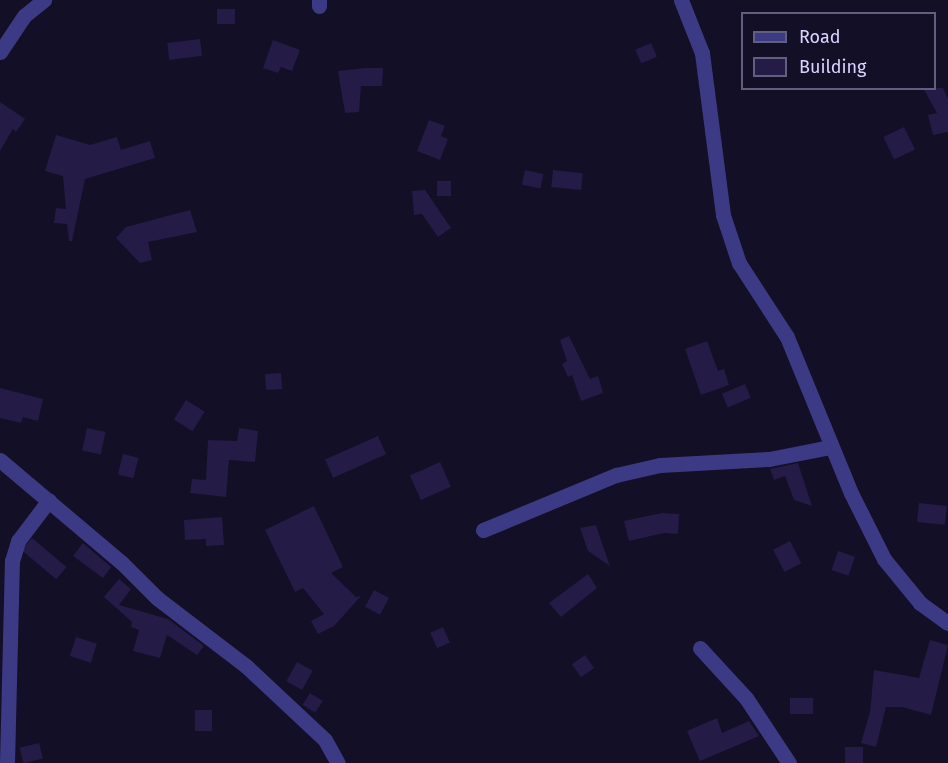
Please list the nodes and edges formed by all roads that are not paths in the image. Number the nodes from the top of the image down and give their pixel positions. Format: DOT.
graph roads {
  1 [pos="44,0"];
  2 [pos="681,0"];
  3 [pos="0,52"];
  4 [pos="831,447"];
  5 [pos="0,460"];
  6 [pos="49,500"];
  7 [pos="483,530"];
  8 [pos="948,623"];
  9 [pos="700,648"];
  10 [pos="7,763"];
  11 [pos="338,763"];
  12 [pos="789,763"];
  1 -- 3 [label="street"];
  2 -- 4 [label="street"];
  4 -- 7 [label="street"];
  4 -- 8 [label="street"];
  5 -- 6 [label="street"];
  6 -- 10 [label="street"];
  6 -- 11 [label="street"];
  9 -- 12 [label="street"];
}
